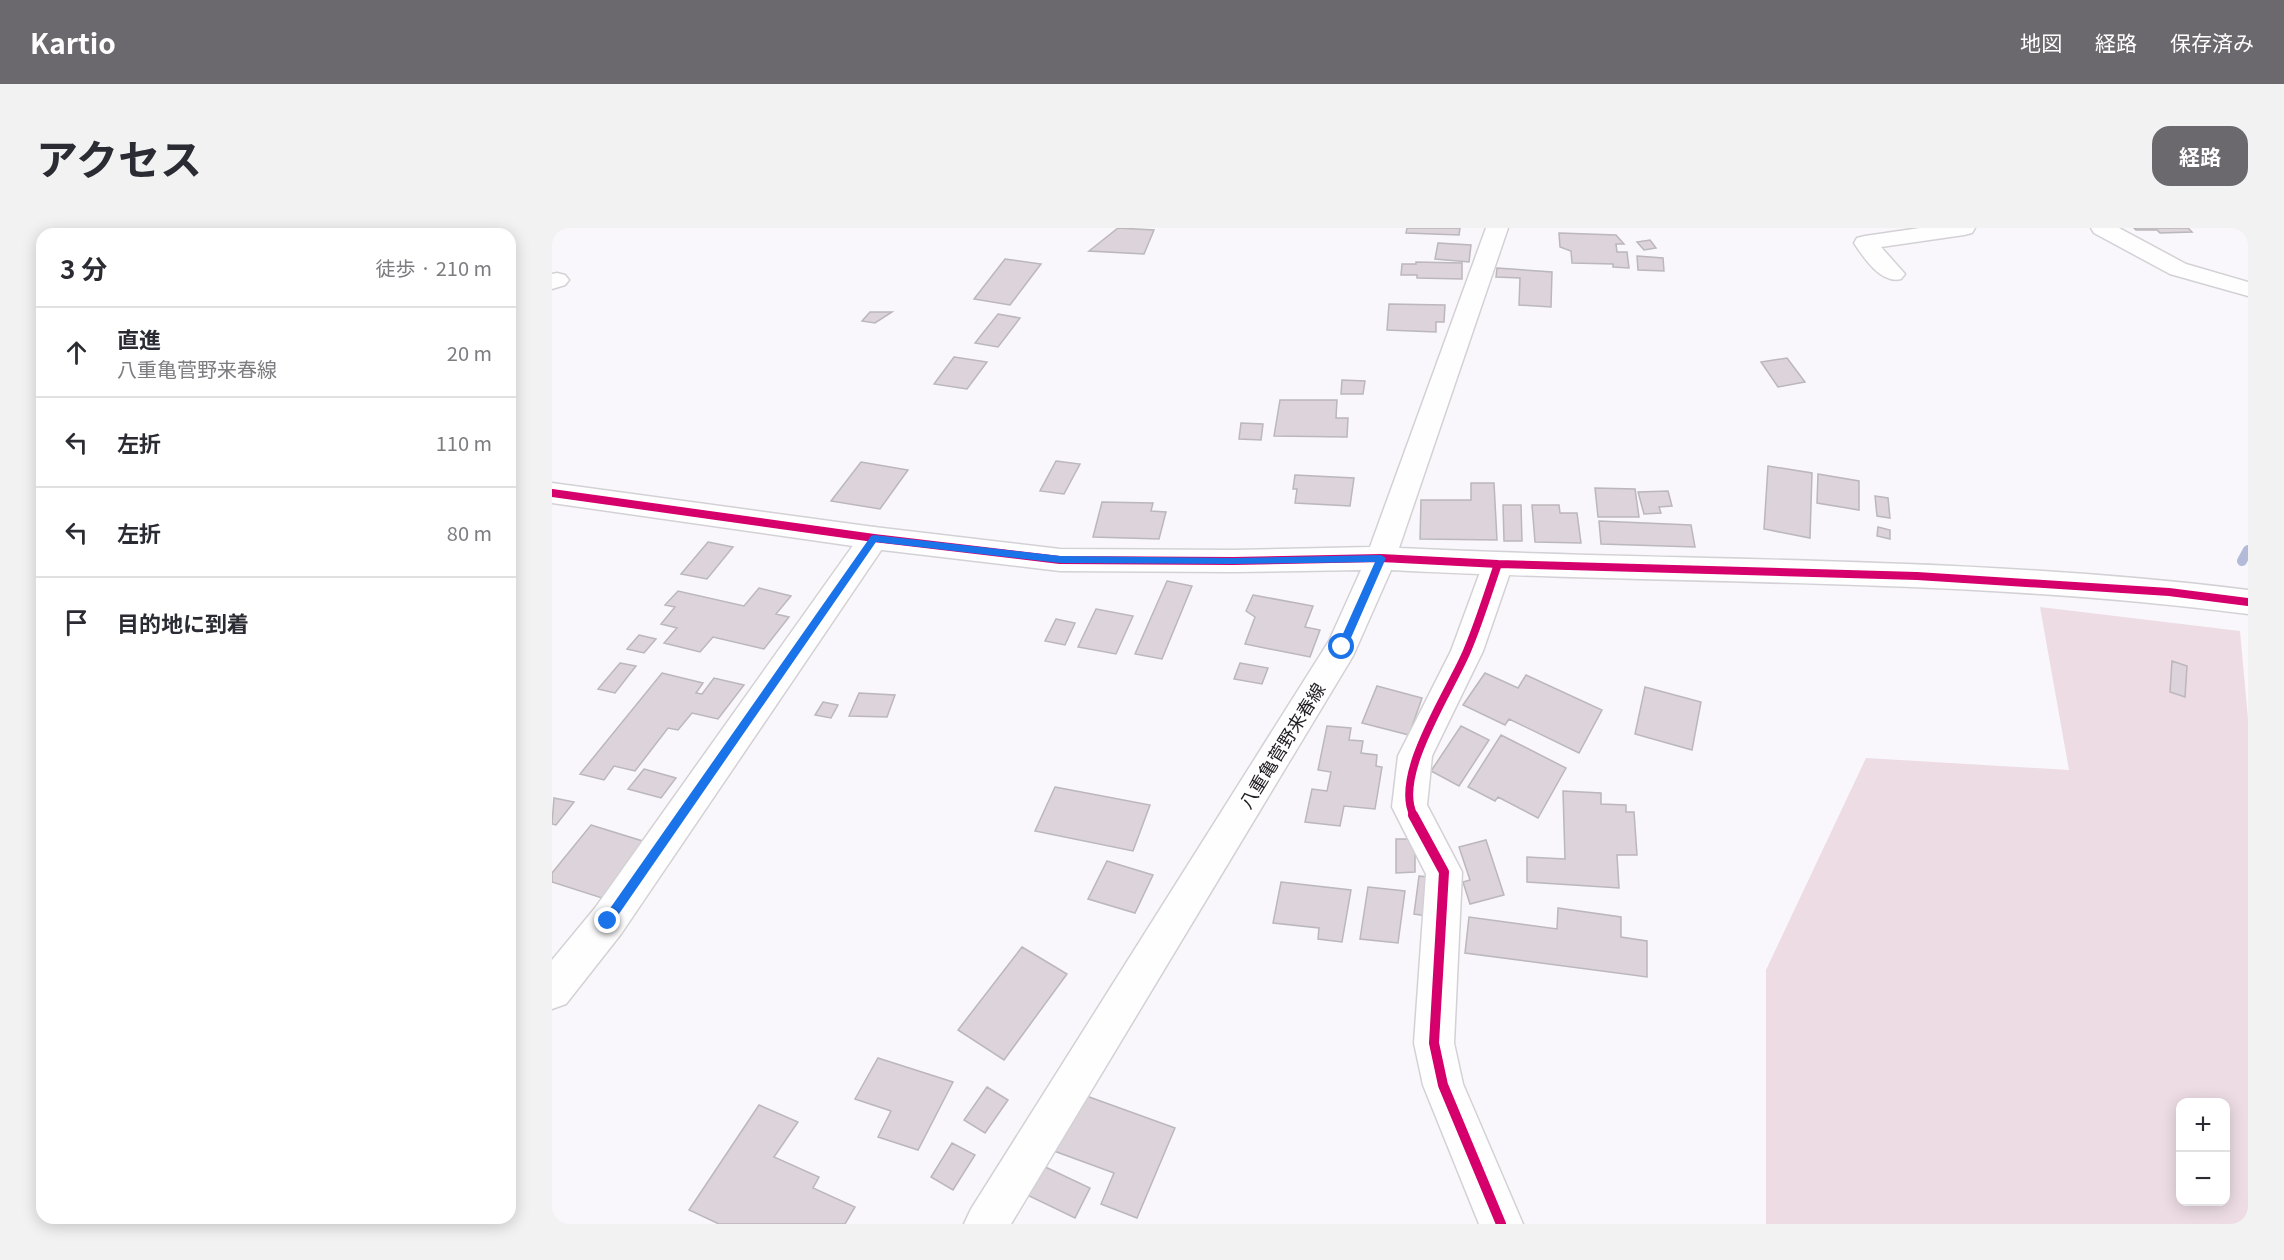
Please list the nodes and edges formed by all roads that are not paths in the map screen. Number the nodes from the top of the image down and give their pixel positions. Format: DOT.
graph roads {
  1 [pos="1497,228"];
  2 [pos="1964,228"];
  3 [pos="2102,228"];
  4 [pos="1893,274"];
  5 [pos="2248,289"];
  6 [pos="552,493"];
  7 [pos="874,538"];
  8 [pos="1381,558"];
  9 [pos="1498,564"];
  10 [pos="2248,602"];
  11 [pos="552,990"];
  12 [pos="986,1224"];
  13 [pos="1501,1224"];
  1 -- 8 [label="street, 八重亀菅野来春線"];
  2 -- 4 [label="street"];
  3 -- 5 [label="street"];
  6 -- 7 [label="street"];
  7 -- 8 [label="street"];
  7 -- 11 [label="street"];
  8 -- 9 [label="street"];
  8 -- 12 [label="street, 八重亀菅野来春線"];
  9 -- 10 [label="street"];
  9 -- 13 [label="street"];
}
